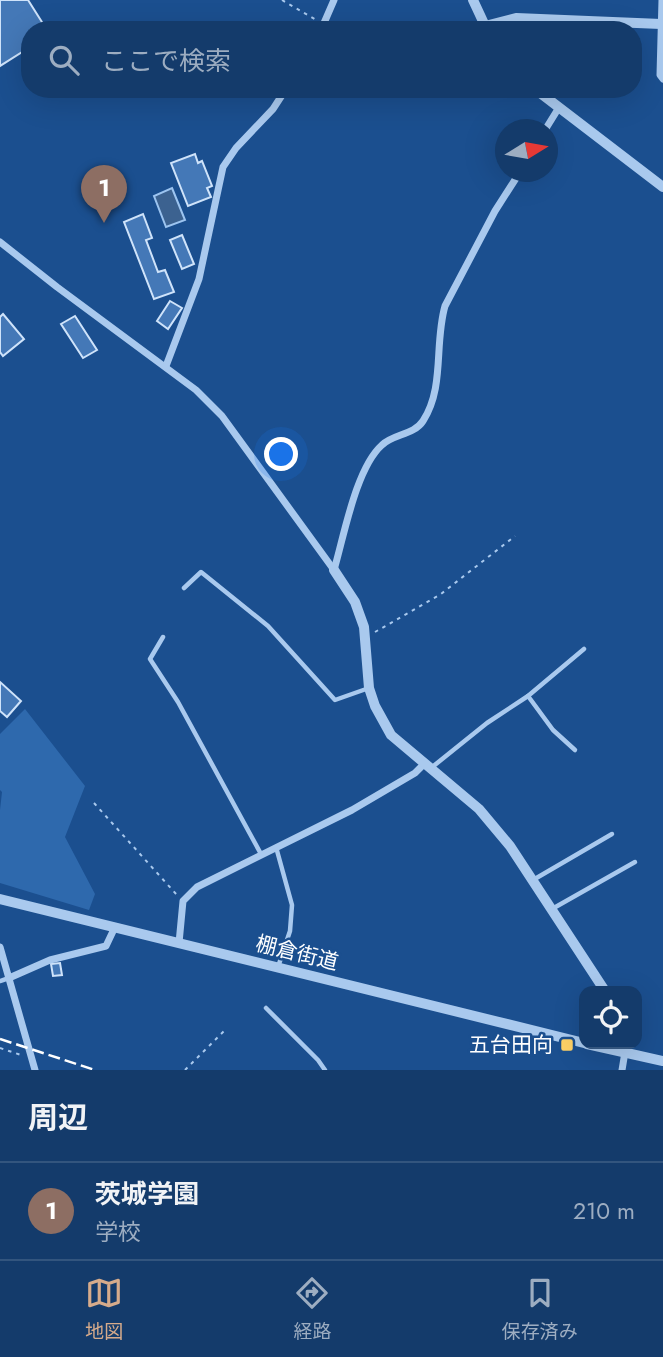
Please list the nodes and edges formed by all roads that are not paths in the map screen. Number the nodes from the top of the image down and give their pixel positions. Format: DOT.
graph roads {
  1 [pos="334,0"];
  2 [pos="473,0"];
  3 [pos="662,0"];
  4 [pos="325,21"];
  5 [pos="483,21"];
  6 [pos="507,21"];
  7 [pos="588,21"];
  8 [pos="642,23"];
  9 [pos="661,24"];
  10 [pos="663,79"];
  11 [pos="280,98"];
  12 [pos="545,98"];
  13 [pos="558,109"];
  14 [pos="552,119"];
  15 [pos="514,182"];
  16 [pos="663,187"];
  17 [pos="0,242"];
  18 [pos="166,366"];
  19 [pos="334,570"];
  20 [pos="184,588"];
  21 [pos="163,637"];
  22 [pos="584,649"];
  23 [pos="369,688"];
  24 [pos="528,696"];
  25 [pos="575,750"];
  26 [pos="427,766"];
  27 [pos="611,834"];
  28 [pos="276,846"];
  29 [pos="261,854"];
  30 [pos="635,862"];
  31 [pos="532,880"];
  32 [pos="0,899"];
  33 [pos="551,910"];
  34 [pos="115,927"];
  35 [pos="179,943"];
  36 [pos="0,947"];
  37 [pos="278,968"];
  38 [pos="9,978"];
  39 [pos="0,981"];
  40 [pos="602,986"];
  41 [pos="266,1008"];
  42 [pos="579,1041"];
  43 [pos="612,1049"];
  44 [pos="636,1049"];
  45 [pos="625,1052"];
  46 [pos="663,1061"];
  47 [pos="35,1070"];
  48 [pos="325,1070"];
  49 [pos="622,1070"];
  1 -- 4 [label="street"];
  2 -- 5 [label="street"];
  3 -- 9 [label="street"];
  6 -- 7 [label="street"];
  8 -- 9 [label="street"];
  9 -- 10 [label="street"];
  11 -- 18 [label="street"];
  12 -- 13 [label="street"];
  13 -- 14 [label="street"];
  13 -- 16 [label="street"];
  15 -- 19 [label="street"];
  17 -- 18 [label="street"];
  18 -- 19 [label="street"];
  19 -- 23 [label="street"];
  20 -- 23 [label="lane"];
  21 -- 29 [label="lane"];
  22 -- 24 [label="lane"];
  23 -- 26 [label="street"];
  24 -- 25 [label="lane"];
  24 -- 26 [label="lane"];
  26 -- 28 [label="street"];
  26 -- 31 [label="street"];
  27 -- 31 [label="lane"];
  28 -- 29 [label="street"];
  28 -- 37 [label="lane"];
  29 -- 35 [label="street"];
  30 -- 33 [label="lane"];
  31 -- 33 [label="street"];
  32 -- 34 [label="street, 棚倉街道"];
  33 -- 40 [label="street"];
  34 -- 35 [label="street, 棚倉街道"];
  34 -- 38 [label="street"];
  35 -- 37 [label="street, 棚倉街道"];
  36 -- 38 [label="street"];
  37 -- 42 [label="street, 棚倉街道"];
  38 -- 39 [label="lane"];
  38 -- 47 [label="street"];
  41 -- 48 [label="lane"];
  43 -- 45 [label="street, 棚倉街道"];
  44 -- 45 [label="street, 棚倉街道"];
  44 -- 46 [label="street, 棚倉街道"];
  45 -- 49 [label="street"];
}
